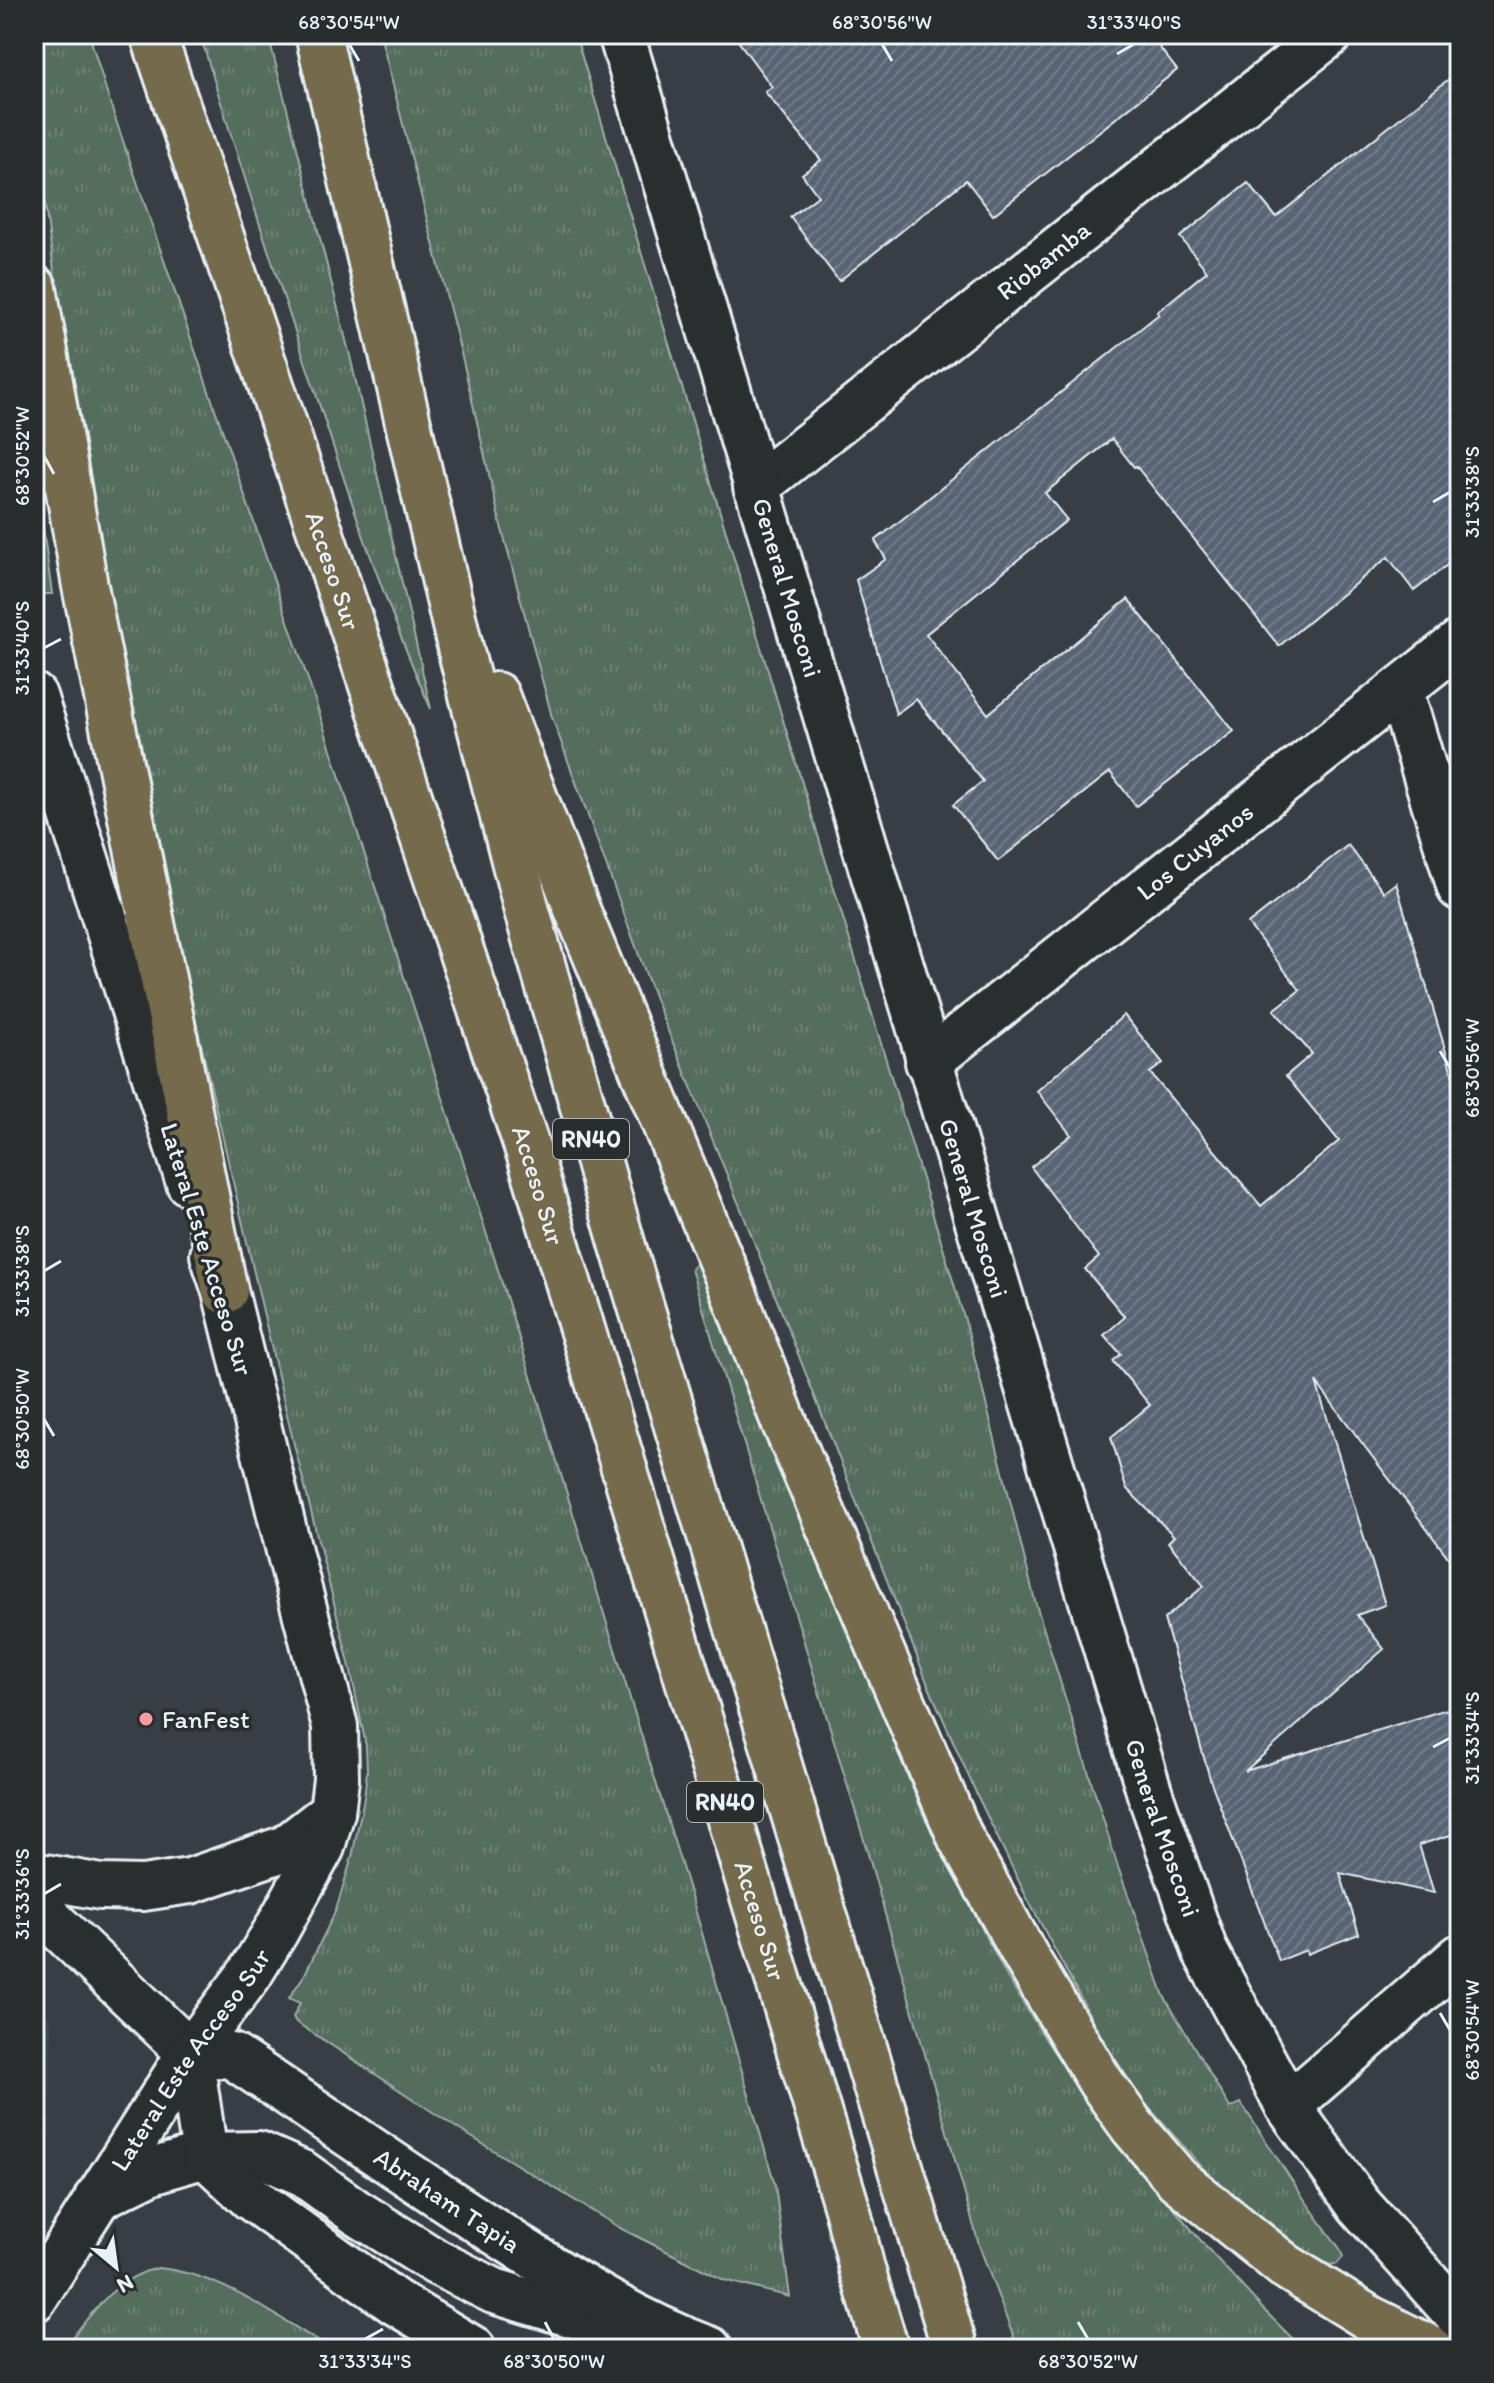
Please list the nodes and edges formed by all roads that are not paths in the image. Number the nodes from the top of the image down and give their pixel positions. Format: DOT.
graph roads {
  1 [pos="153,34"];
  2 [pos="318,34"];
  3 [pos="621,34"];
  4 [pos="1330,34"];
  5 [pos="34,288"];
  6 [pos="756,487"];
  7 [pos="430,520"];
  8 [pos="1460,642"];
  9 [pos="1400,690"];
  10 [pos="34,696"];
  11 [pos="1460,888"];
  12 [pos="928,1062"];
  13 [pos="225,1291"];
  14 [pos="332,1812"];
  15 [pos="34,1875"];
  16 [pos="34,1904"];
  17 [pos="1460,1957"];
  18 [pos="190,2053"];
  19 [pos="1288,2106"];
  20 [pos="205,2155"];
  21 [pos="97,2198"];
  22 [pos="862,2269"];
  23 [pos="34,2299"];
  24 [pos="1460,2318"];
  25 [pos="691,2342"];
  26 [pos="473,2349"];
  27 [pos="870,2349"];
  28 [pos="886,2349"];
  29 [pos="955,2349"];
  30 [pos="1431,2349"];
  1 -- 22 [label="highway, Acceso Sur / RN40"];
  2 -- 7 [label="highway, RN40"];
  3 -- 6 [label="street, General Mosconi"];
  4 -- 6 [label="street, Riobamba"];
  5 -- 13 [label="highway"];
  6 -- 12 [label="street, General Mosconi"];
  7 -- 29 [label="highway, RN40"];
  7 -- 30 [label="highway"];
  8 -- 9 [label="street, Los Cuyanos"];
  9 -- 11 [label="street"];
  9 -- 12 [label="street, Los Cuyanos"];
  10 -- 13 [label="street, Lateral Este Acceso Sur"];
  12 -- 19 [label="street, General Mosconi"];
  13 -- 14 [label="street, Lateral Este Acceso Sur"];
  14 -- 15 [label="street"];
  14 -- 18 [label="street, Lateral Este Acceso Sur"];
  16 -- 18 [label="street"];
  17 -- 19 [label="street"];
  18 -- 20 [label="street"];
  18 -- 21 [label="street, Lateral Este Acceso Sur"];
  18 -- 25 [label="street, Abraham Tapia"];
  19 -- 24 [label="street, General Mosconi"];
  20 -- 21 [label="street"];
  20 -- 25 [label="street"];
  20 -- 26 [label="street"];
  21 -- 23 [label="street, Lateral Este Acceso Sur"];
  22 -- 27 [label="highway"];
  22 -- 28 [label="highway, Acceso Sur / RN40"];
}
